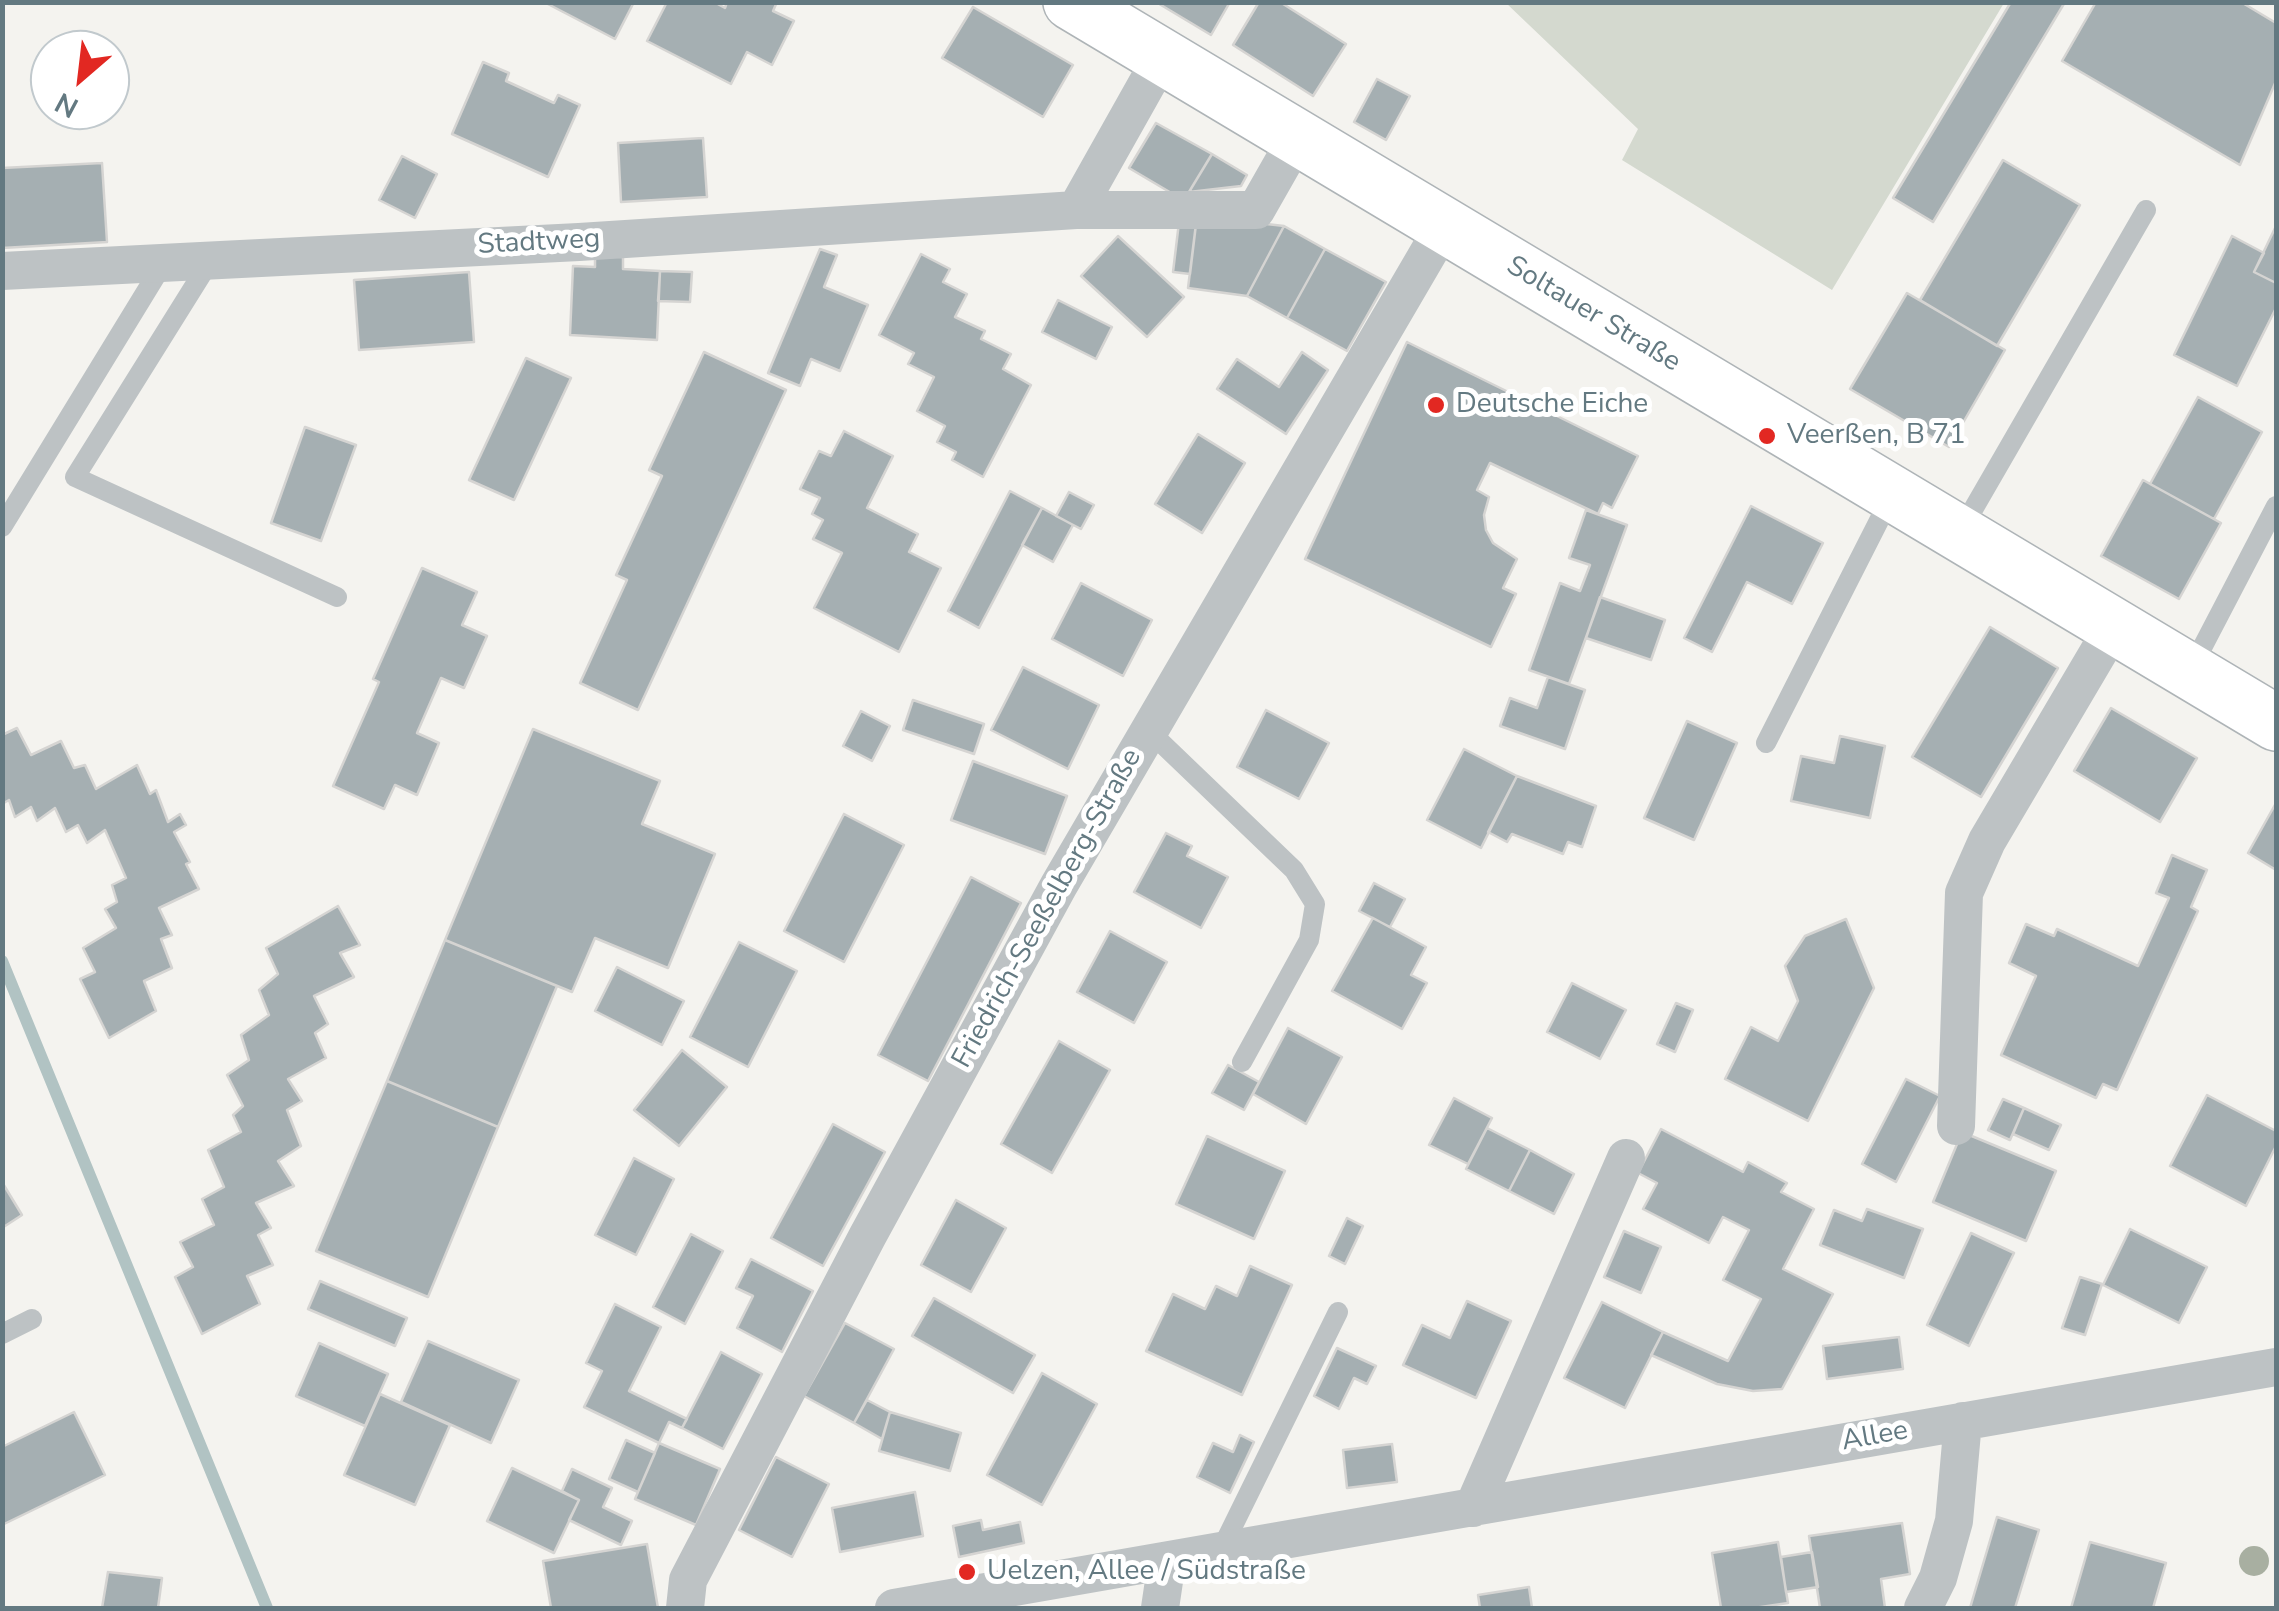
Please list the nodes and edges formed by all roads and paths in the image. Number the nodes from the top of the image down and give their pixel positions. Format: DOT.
graph roads {
  1 [pos="1096,10"];
  2 [pos="1162,58"];
  3 [pos="1296,138"];
  4 [pos="1076,210"];
  5 [pos="2146,210"];
  6 [pos="1444,226"];
  7 [pos="210,261"];
  8 [pos="163,264"];
  9 [pos="2,272"];
  10 [pos="1893,494"];
  11 [pos="2276,506"];
  12 [pos="2,527"];
  13 [pos="1959,533"];
  14 [pos="337,597"];
  15 [pos="2114,626"];
  16 [pos="2190,671"];
  17 [pos="2276,723"];
  18 [pos="1149,731"];
  19 [pos="1766,743"];
  20 [pos="1242,1062"];
  21 [pos="1956,1126"];
  22 [pos="1626,1158"];
  23 [pos="1338,1312"];
  24 [pos="32,1319"];
  25 [pos="2,1334"];
  26 [pos="2276,1367"];
  27 [pos="1963,1421"];
  28 [pos="1473,1508"];
  29 [pos="1220,1552"];
  30 [pos="1167,1561"];
  31 [pos="684,1608"];
  32 [pos="894,1608"];
  33 [pos="1160,1608"];
  34 [pos="1923,1608"];
  1 -- 2 [label="main road, Soltauer Straße"];
  2 -- 3 [label="main road, Soltauer Straße"];
  2 -- 4 [label="street"];
  3 -- 4 [label="street, Stadtweg"];
  3 -- 6 [label="main road, Soltauer Straße"];
  4 -- 7 [label="street, Stadtweg"];
  5 -- 13 [label="lane"];
  6 -- 10 [label="main road, Soltauer Straße"];
  6 -- 18 [label="street, Friedrich-Seeßelberg-Straße"];
  7 -- 8 [label="street, Stadtweg"];
  7 -- 14 [label="lane"];
  8 -- 9 [label="street, Stadtweg"];
  8 -- 12 [label="lane"];
  10 -- 13 [label="main road, Soltauer Straße"];
  10 -- 19 [label="lane"];
  11 -- 16 [label="lane"];
  13 -- 15 [label="main road, Soltauer Straße"];
  15 -- 16 [label="main road, Soltauer Straße"];
  15 -- 21 [label="street"];
  16 -- 17 [label="main road, Soltauer Straße"];
  18 -- 20 [label="lane"];
  18 -- 31 [label="street, Friedrich-Seeßelberg-Straße"];
  22 -- 28 [label="street"];
  23 -- 29 [label="lane"];
  24 -- 25 [label="lane"];
  26 -- 27 [label="street, Allee"];
  27 -- 28 [label="street, Allee"];
  27 -- 34 [label="street"];
  28 -- 29 [label="street, Allee"];
  29 -- 30 [label="street, Allee"];
  30 -- 32 [label="street, Allee"];
  30 -- 33 [label="street"];
}
